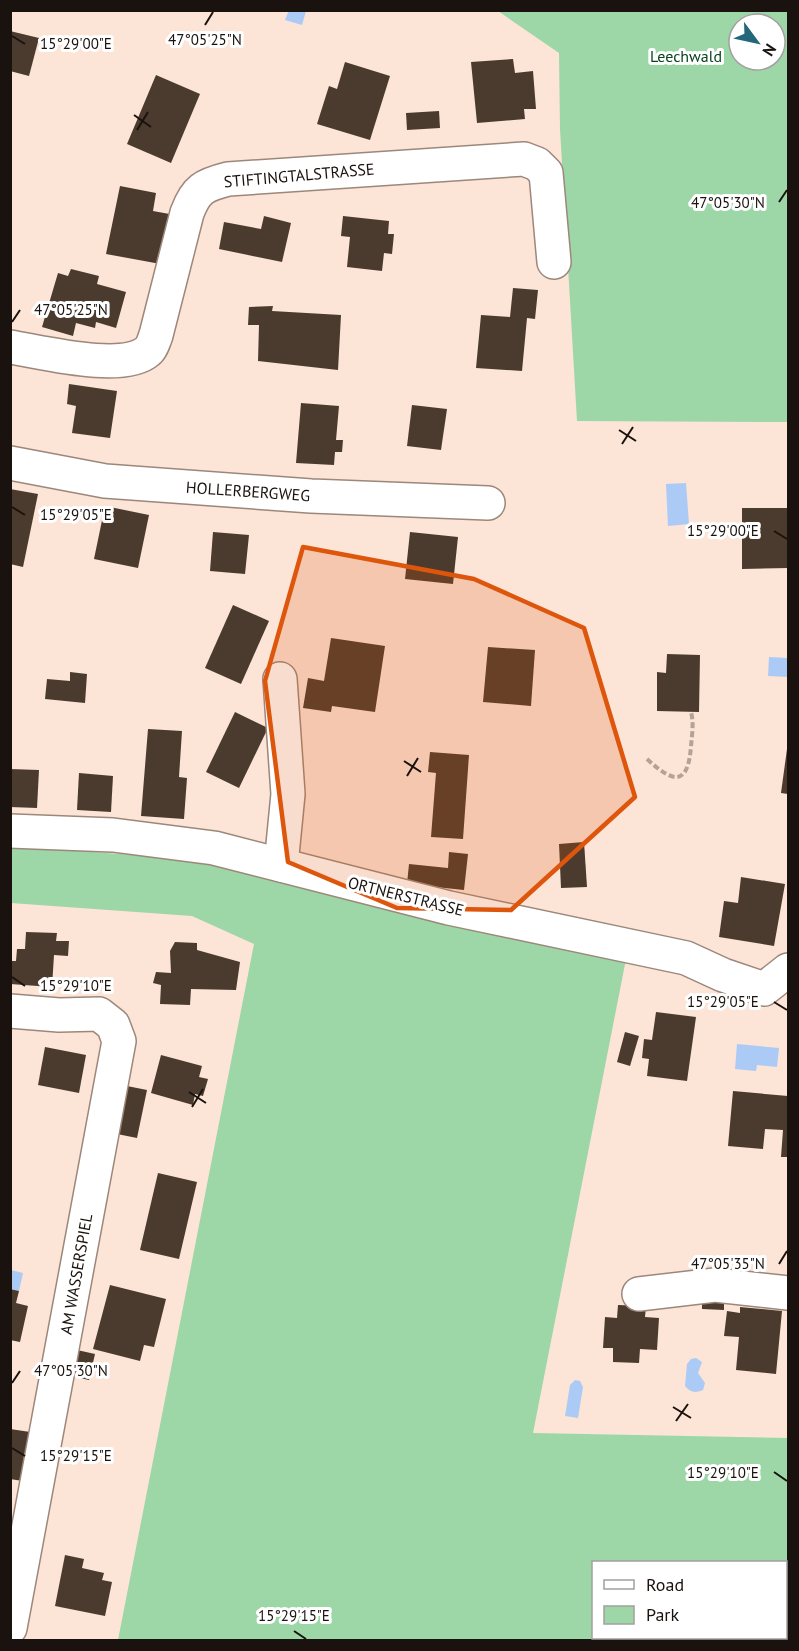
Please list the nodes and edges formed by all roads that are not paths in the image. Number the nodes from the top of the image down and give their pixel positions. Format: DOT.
graph roads {
  1 [pos="554,262"];
  2 [pos="10,347"];
  3 [pos="10,463"];
  4 [pos="488,503"];
  5 [pos="280,679"];
  6 [pos="10,831"];
  7 [pos="281,865"];
  8 [pos="789,970"];
  9 [pos="10,1011"];
  10 [pos="789,1293"];
  11 [pos="639,1294"];
  12 [pos="10,1628"];
  1 -- 2 [label="street, STIFTINGTALSTRASSE"];
  3 -- 4 [label="street, HOLLERBERGWEG"];
  5 -- 7 [label="street"];
  6 -- 7 [label="street, ORTNERSTRASSE"];
  7 -- 8 [label="street, ORTNERSTRASSE"];
  9 -- 12 [label="street, AM WASSERSPIEL"];
  10 -- 11 [label="street"];
}
